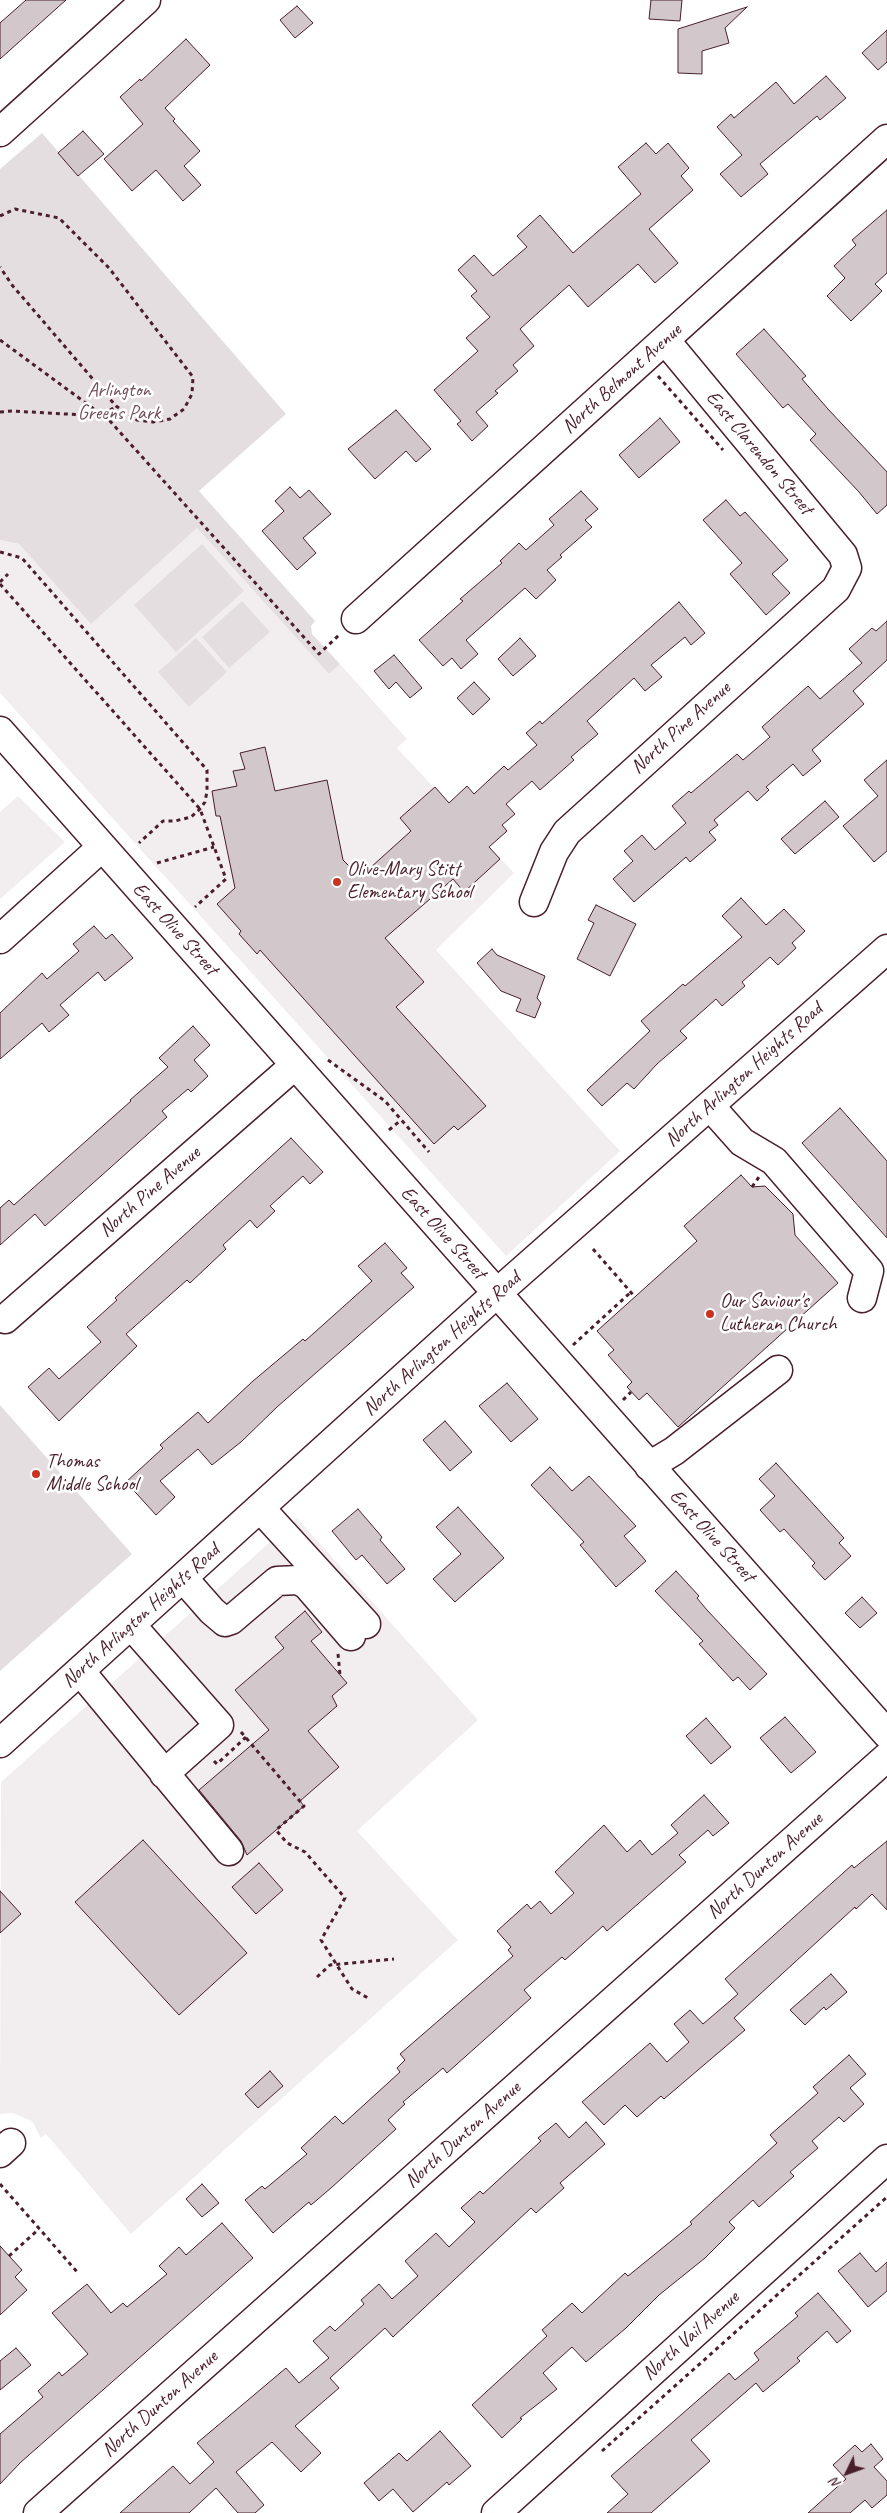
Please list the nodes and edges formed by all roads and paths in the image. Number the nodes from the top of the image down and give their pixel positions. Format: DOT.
graph roads {
  1 [pos="146,0"];
  2 [pos="0,132"];
  3 [pos="887,139"];
  4 [pos="0,216"];
  5 [pos="0,267"];
  6 [pos="0,340"];
  7 [pos="665,340"];
  8 [pos="116,406"];
  9 [pos="0,412"];
  10 [pos="102,416"];
  11 [pos="0,552"];
  12 [pos="847,568"];
  13 [pos="8,574"];
  14 [pos="0,583"];
  15 [pos="356,619"];
  16 [pos="0,731"];
  17 [pos="200,809"];
  18 [pos="139,843"];
  19 [pos="102,847"];
  20 [pos="214,847"];
  21 [pos="157,863"];
  22 [pos="534,902"];
  23 [pos="195,907"];
  24 [pos="0,939"];
  25 [pos="887,949"];
  26 [pos="328,1060"];
  27 [pos="295,1064"];
  28 [pos="710,1106"];
  29 [pos="401,1120"];
  30 [pos="389,1130"];
  31 [pos="429,1152"];
  32 [pos="593,1249"];
  33 [pos="631,1292"];
  34 [pos="497,1294"];
  35 [pos="635,1297"];
  36 [pos="862,1298"];
  37 [pos="5,1319"];
  38 [pos="556,1360"];
  39 [pos="778,1370"];
  40 [pos="632,1392"];
  41 [pos="627,1397"];
  42 [pos="650,1466"];
  43 [pos="260,1508"];
  44 [pos="183,1578"];
  45 [pos="130,1625"];
  46 [pos="80,1671"];
  47 [pos="218,1725"];
  48 [pos="887,1734"];
  49 [pos="0,1743"];
  50 [pos="887,1757"];
  51 [pos="164,1774"];
  52 [pos="229,1851"];
  53 [pos="394,1959"];
  54 [pos="338,1964"];
  55 [pos="317,1977"];
  56 [pos="368,1998"];
  57 [pos="887,2159"];
  58 [pos="0,2184"];
  59 [pos="887,2197"];
  60 [pos="40,2229"];
  61 [pos="9,2256"];
  62 [pos="79,2274"];
  63 [pos="600,2454"];
  64 [pos="38,2513"];
  65 [pos="496,2513"];
  1 -- 2 [label="street"];
  3 -- 7 [label="street, North Belmont Avenue"];
  4 -- 8 [label="path"];
  5 -- 8 [label="path"];
  6 -- 10 [label="path"];
  7 -- 12 [label="street, East Clarendon Street"];
  7 -- 15 [label="street, North Belmont Avenue"];
  8 -- 10 [label="path"];
  9 -- 10 [label="path"];
  10 -- 15 [label="path"];
  11 -- 17 [label="path"];
  12 -- 22 [label="street, North Pine Avenue"];
  13 -- 14 [label="path"];
  14 -- 17 [label="path"];
  16 -- 19 [label="street, East Olive Street"];
  17 -- 18 [label="path"];
  17 -- 20 [label="path"];
  19 -- 24 [label="street"];
  19 -- 27 [label="street, East Olive Street"];
  20 -- 21 [label="path"];
  20 -- 23 [label="path"];
  25 -- 28 [label="street, North Arlington Heights Road"];
  26 -- 29 [label="path"];
  27 -- 34 [label="street, East Olive Street"];
  27 -- 37 [label="street, North Pine Avenue"];
  28 -- 34 [label="street, North Arlington Heights Road"];
  28 -- 36 [label="street"];
  29 -- 30 [label="path"];
  29 -- 31 [label="path"];
  32 -- 33 [label="path"];
  33 -- 35 [label="path"];
  33 -- 38 [label="path"];
  34 -- 38 [label="street, East Olive Street"];
  34 -- 43 [label="street, North Arlington Heights Road"];
  38 -- 42 [label="street, East Olive Street"];
  39 -- 42 [label="street"];
  40 -- 41 [label="path"];
  42 -- 48 [label="street, East Olive Street"];
  43 -- 44 [label="street, North Arlington Heights Road"];
  43 -- 44 [label="street"];
  44 -- 45 [label="street, North Arlington Heights Road"];
  45 -- 46 [label="street, North Arlington Heights Road"];
  45 -- 47 [label="street"];
  46 -- 49 [label="street, North Arlington Heights Road"];
  46 -- 51 [label="street"];
  47 -- 51 [label="street"];
  47 -- 54 [label="path"];
  50 -- 64 [label="street, North Dunton Avenue"];
  51 -- 52 [label="street"];
  53 -- 54 [label="path"];
  54 -- 55 [label="path"];
  54 -- 56 [label="path"];
  57 -- 65 [label="street, North Vail Avenue"];
  58 -- 60 [label="path"];
  59 -- 63 [label="path"];
  60 -- 61 [label="path"];
  60 -- 62 [label="path"];
}
